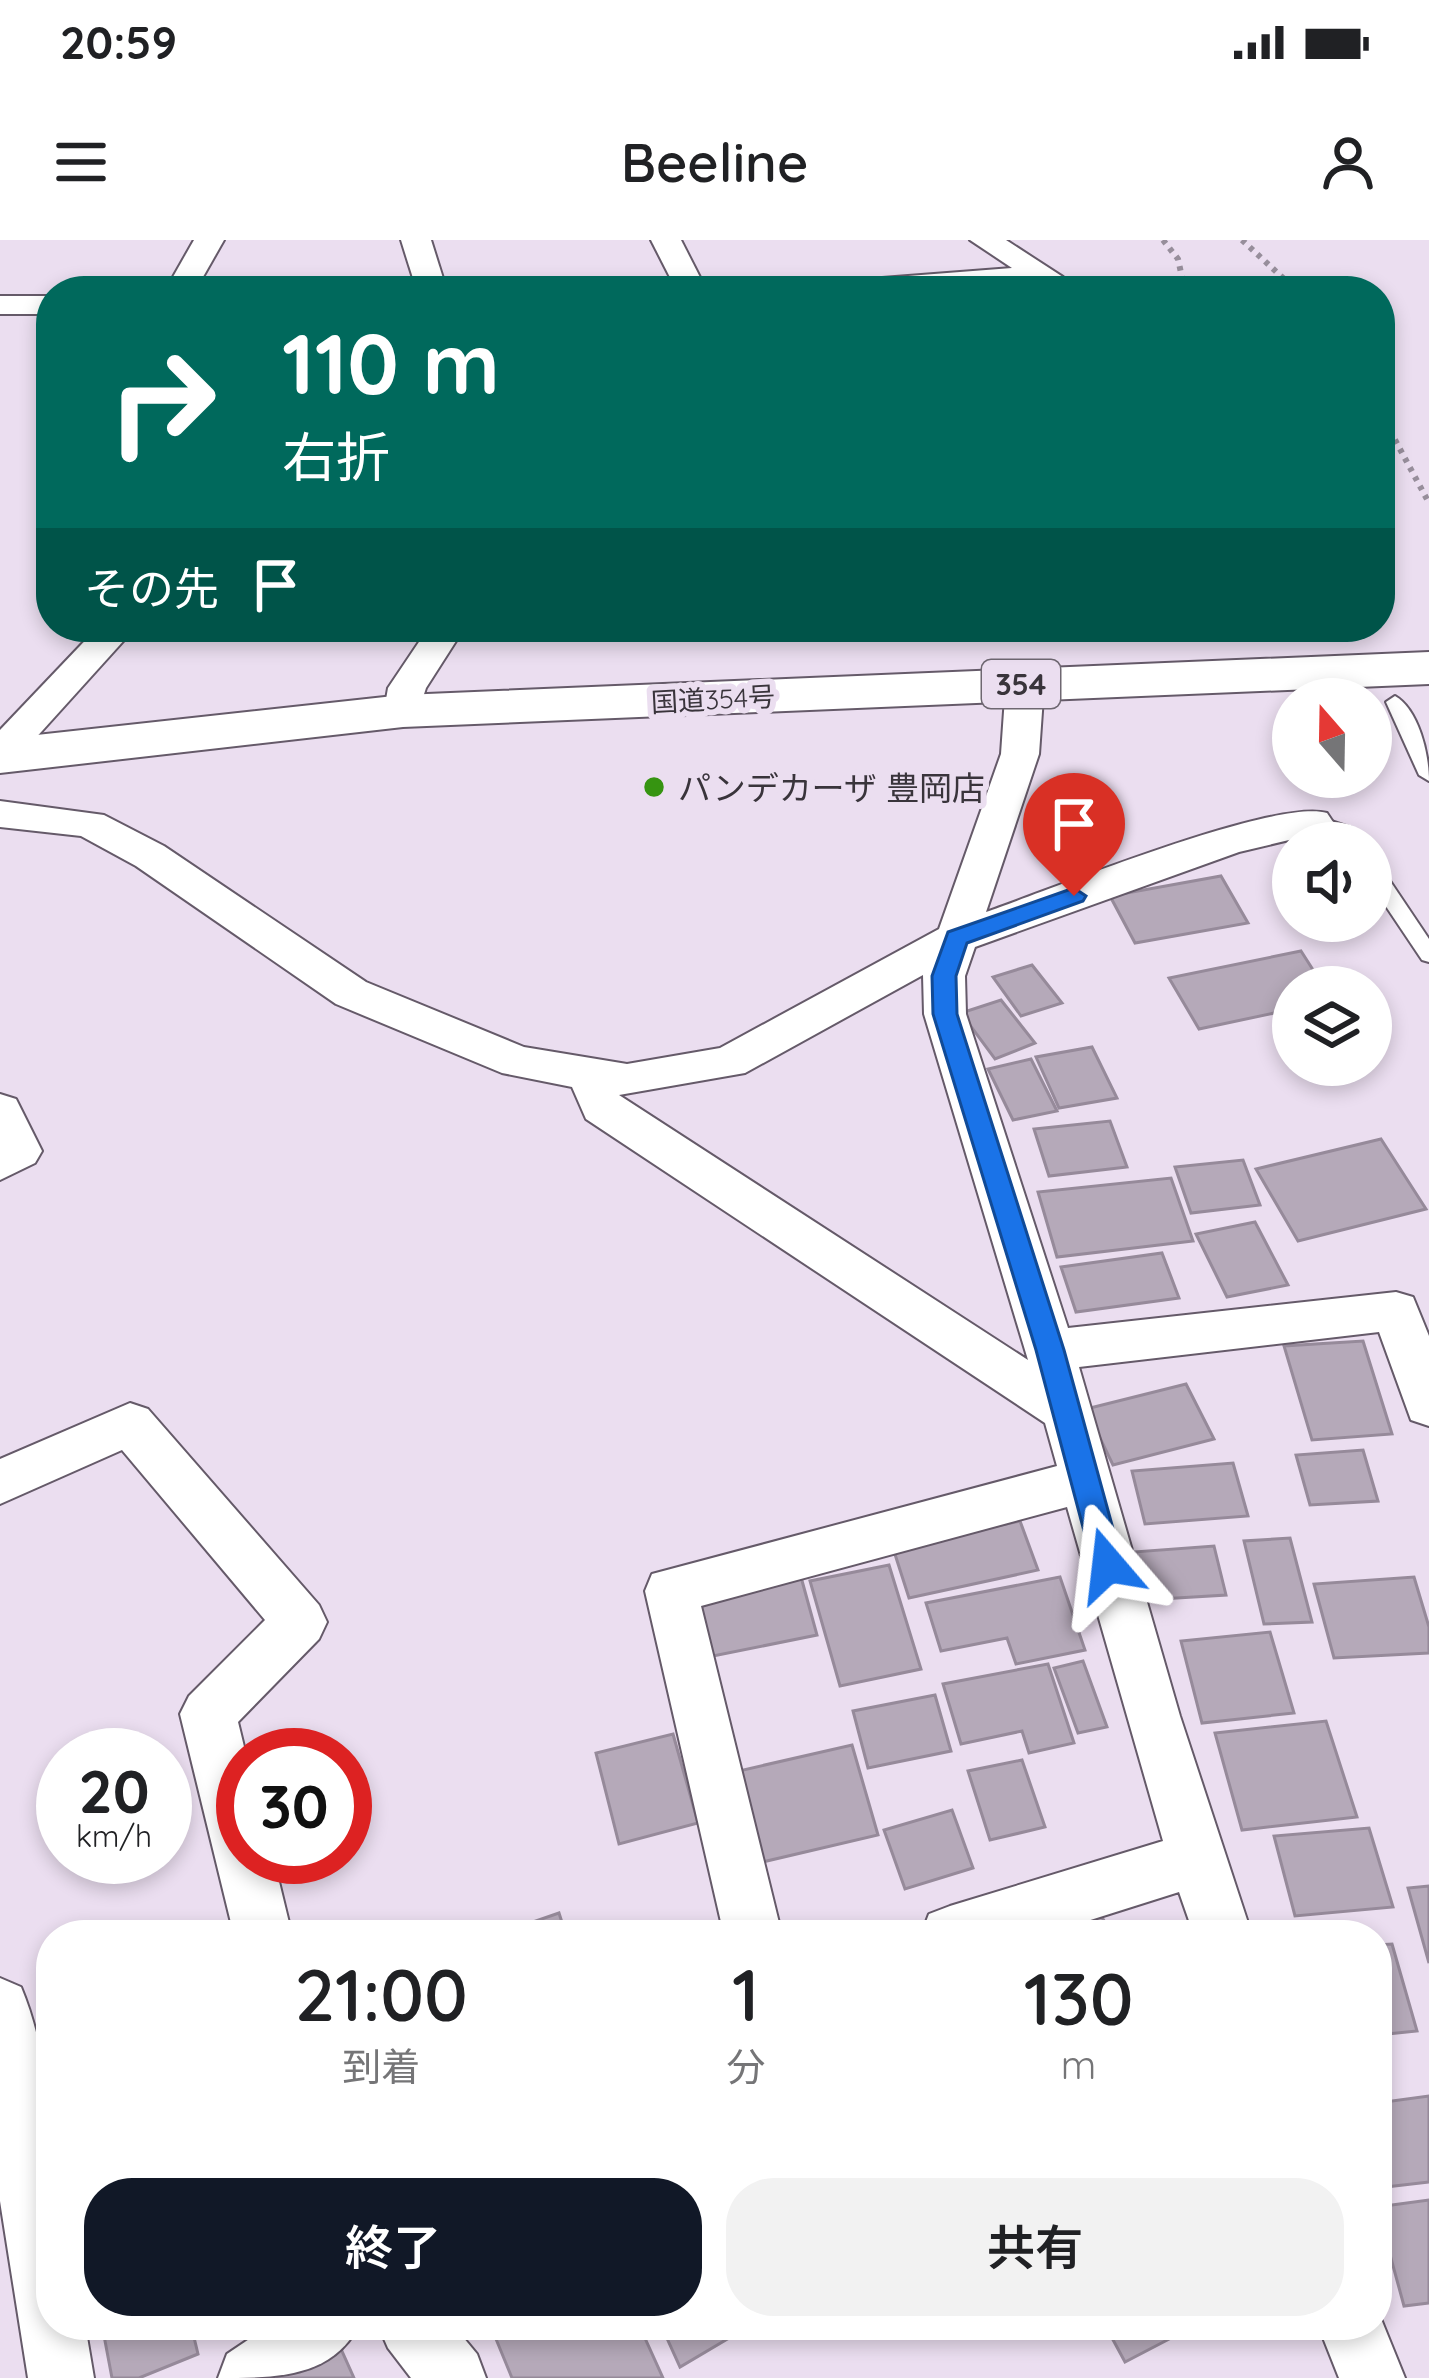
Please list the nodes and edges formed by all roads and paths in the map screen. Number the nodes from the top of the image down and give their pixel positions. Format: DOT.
graph roads {
  1 [pos="209,240"];
  2 [pos="416,240"];
  3 [pos="666,240"];
  4 [pos="985,240"];
  5 [pos="1163,240"];
  6 [pos="1242,240"];
  7 [pos="189,276"];
  8 [pos="427,276"];
  9 [pos="684,276"];
  10 [pos="1044,276"];
  11 [pos="1181,276"];
  12 [pos="1281,276"];
  13 [pos="0,305"];
  14 [pos="36,305"];
  15 [pos="1395,440"];
  16 [pos="1429,503"];
  17 [pos="104,642"];
  18 [pos="437,642"];
  19 [pos="1025,683"];
  20 [pos="1412,685"];
  21 [pos="403,712"];
  22 [pos="0,754"];
  23 [pos="1429,776"];
  24 [pos="0,814"];
  25 [pos="1272,831"];
  26 [pos="1392,900"];
  27 [pos="957,938"];
  28 [pos="1429,955"];
  29 [pos="588,1073"];
  30 [pos="0,1111"];
  31 [pos="0,1163"];
  32 [pos="1050,1350"];
  33 [pos="1429,1405"];
  34 [pos="1063,1408"];
  35 [pos="1083,1481"];
  36 [pos="0,1482"];
  37 [pos="216,1746"];
  38 [pos="1196,1859"];
  39 [pos="250,1884"];
  40 [pos="259,1920"];
  41 [pos="749,1920"];
  42 [pos="999,1920"];
  43 [pos="1218,1920"];
  44 [pos="0,2008"];
  45 [pos="36,2226"];
  46 [pos="55,2340"];
  47 [pos="305,2340"];
  48 [pos="423,2340"];
  49 [pos="1357,2340"];
  50 [pos="61,2378"];
  51 [pos="251,2378"];
  52 [pos="453,2378"];
  53 [pos="1372,2378"];
  1 -- 7 [label="street"];
  2 -- 8 [label="street"];
  3 -- 9 [label="street"];
  4 -- 10 [label="street"];
  5 -- 11 [label="path"];
  6 -- 12 [label="path"];
  13 -- 14 [label="street"];
  15 -- 16 [label="path"];
  17 -- 22 [label="street"];
  18 -- 21 [label="street"];
  19 -- 20 [label="highway, 国道354号 / 354"];
  19 -- 21 [label="highway, 国道354号 / 354"];
  19 -- 27 [label="street"];
  20 -- 23 [label="lane"];
  21 -- 22 [label="highway, 国道354号 / 354"];
  24 -- 29 [label="street"];
  25 -- 27 [label="street"];
  26 -- 28 [label="lane"];
  27 -- 29 [label="street"];
  27 -- 32 [label="street"];
  29 -- 34 [label="street"];
  30 -- 31 [label="street"];
  32 -- 33 [label="street"];
  32 -- 34 [label="street"];
  34 -- 35 [label="street"];
  35 -- 38 [label="street"];
  35 -- 41 [label="street"];
  36 -- 37 [label="street"];
  38 -- 42 [label="street"];
  38 -- 43 [label="street"];
  39 -- 40 [label="street"];
  44 -- 45 [label="street"];
  46 -- 50 [label="street"];
  47 -- 51 [label="street"];
  48 -- 52 [label="street"];
  49 -- 53 [label="street"];
}
